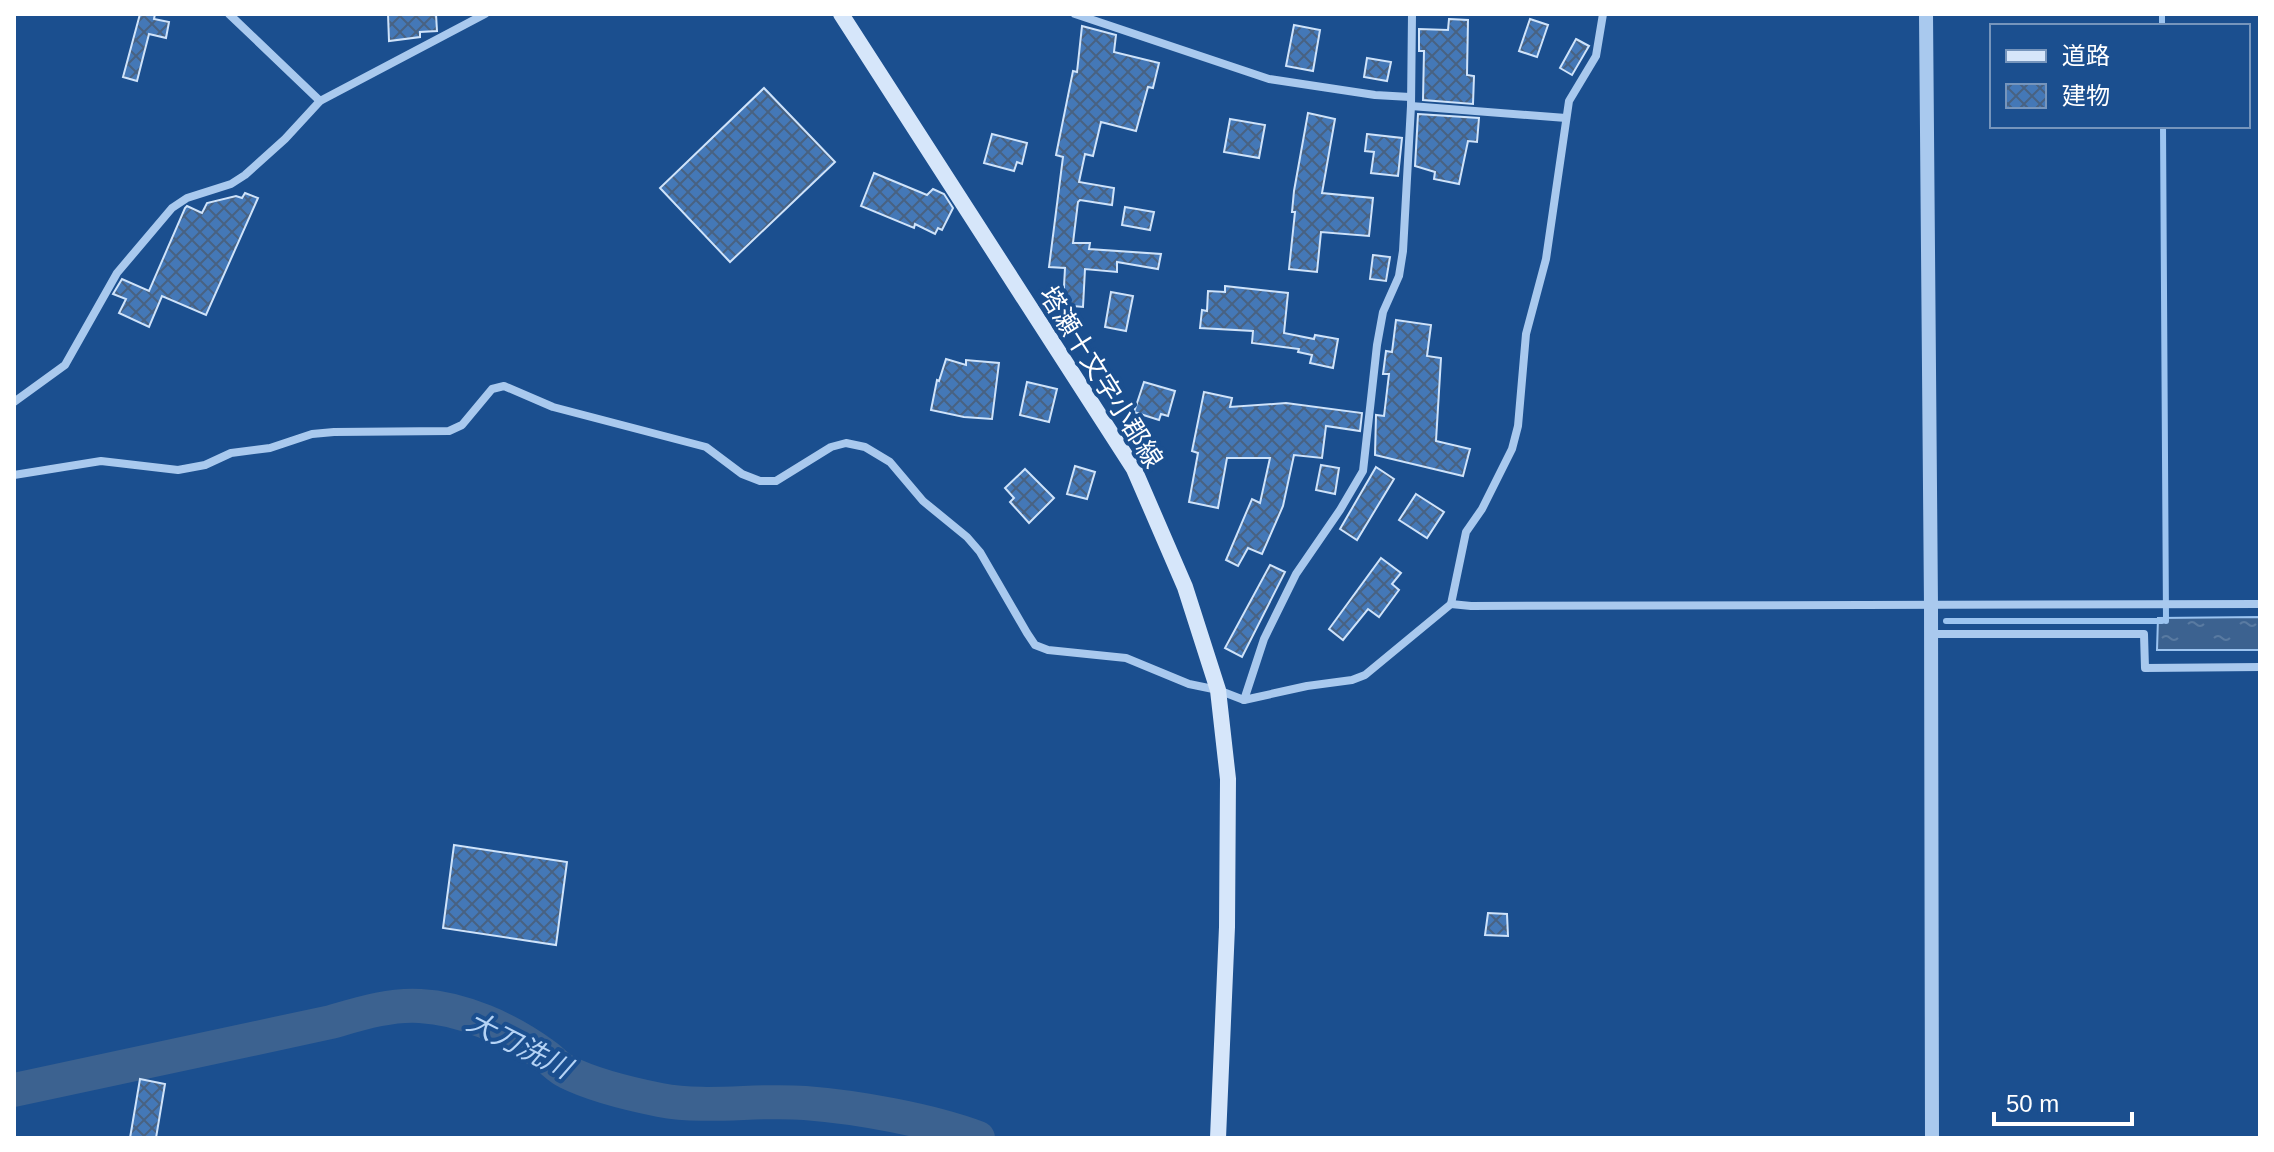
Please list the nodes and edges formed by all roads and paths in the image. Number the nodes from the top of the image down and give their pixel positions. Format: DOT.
graph roads {
  1 [pos="229,14"];
  2 [pos="485,14"];
  3 [pos="841,14"];
  4 [pos="1075,14"];
  5 [pos="1412,14"];
  6 [pos="1603,14"];
  7 [pos="1926,14"];
  8 [pos="320,101"];
  9 [pos="1411,101"];
  10 [pos="1566,118"];
  11 [pos="14,402"];
  12 [pos="14,475"];
  13 [pos="1451,604"];
  14 [pos="2260,604"];
  15 [pos="1931,605"];
  16 [pos="1931,634"];
  17 [pos="2260,667"];
  18 [pos="1218,690"];
  19 [pos="1244,700"];
  20 [pos="1218,1138"];
  21 [pos="1932,1138"];
  1 -- 8 [label="street"];
  2 -- 8 [label="street"];
  3 -- 18 [label="main road, 塔瀬十文字小郡線"];
  4 -- 9 [label="street"];
  5 -- 9 [label="street"];
  6 -- 10 [label="street"];
  7 -- 15 [label="street"];
  8 -- 11 [label="street"];
  9 -- 10 [label="street"];
  9 -- 19 [label="street"];
  10 -- 13 [label="street"];
  12 -- 18 [label="street"];
  13 -- 15 [label="street"];
  13 -- 19 [label="street"];
  14 -- 15 [label="street"];
  15 -- 16 [label="street"];
  16 -- 17 [label="street"];
  16 -- 21 [label="street"];
  18 -- 19 [label="street"];
  18 -- 20 [label="main road, 塔瀬十文字小郡線"];
}
